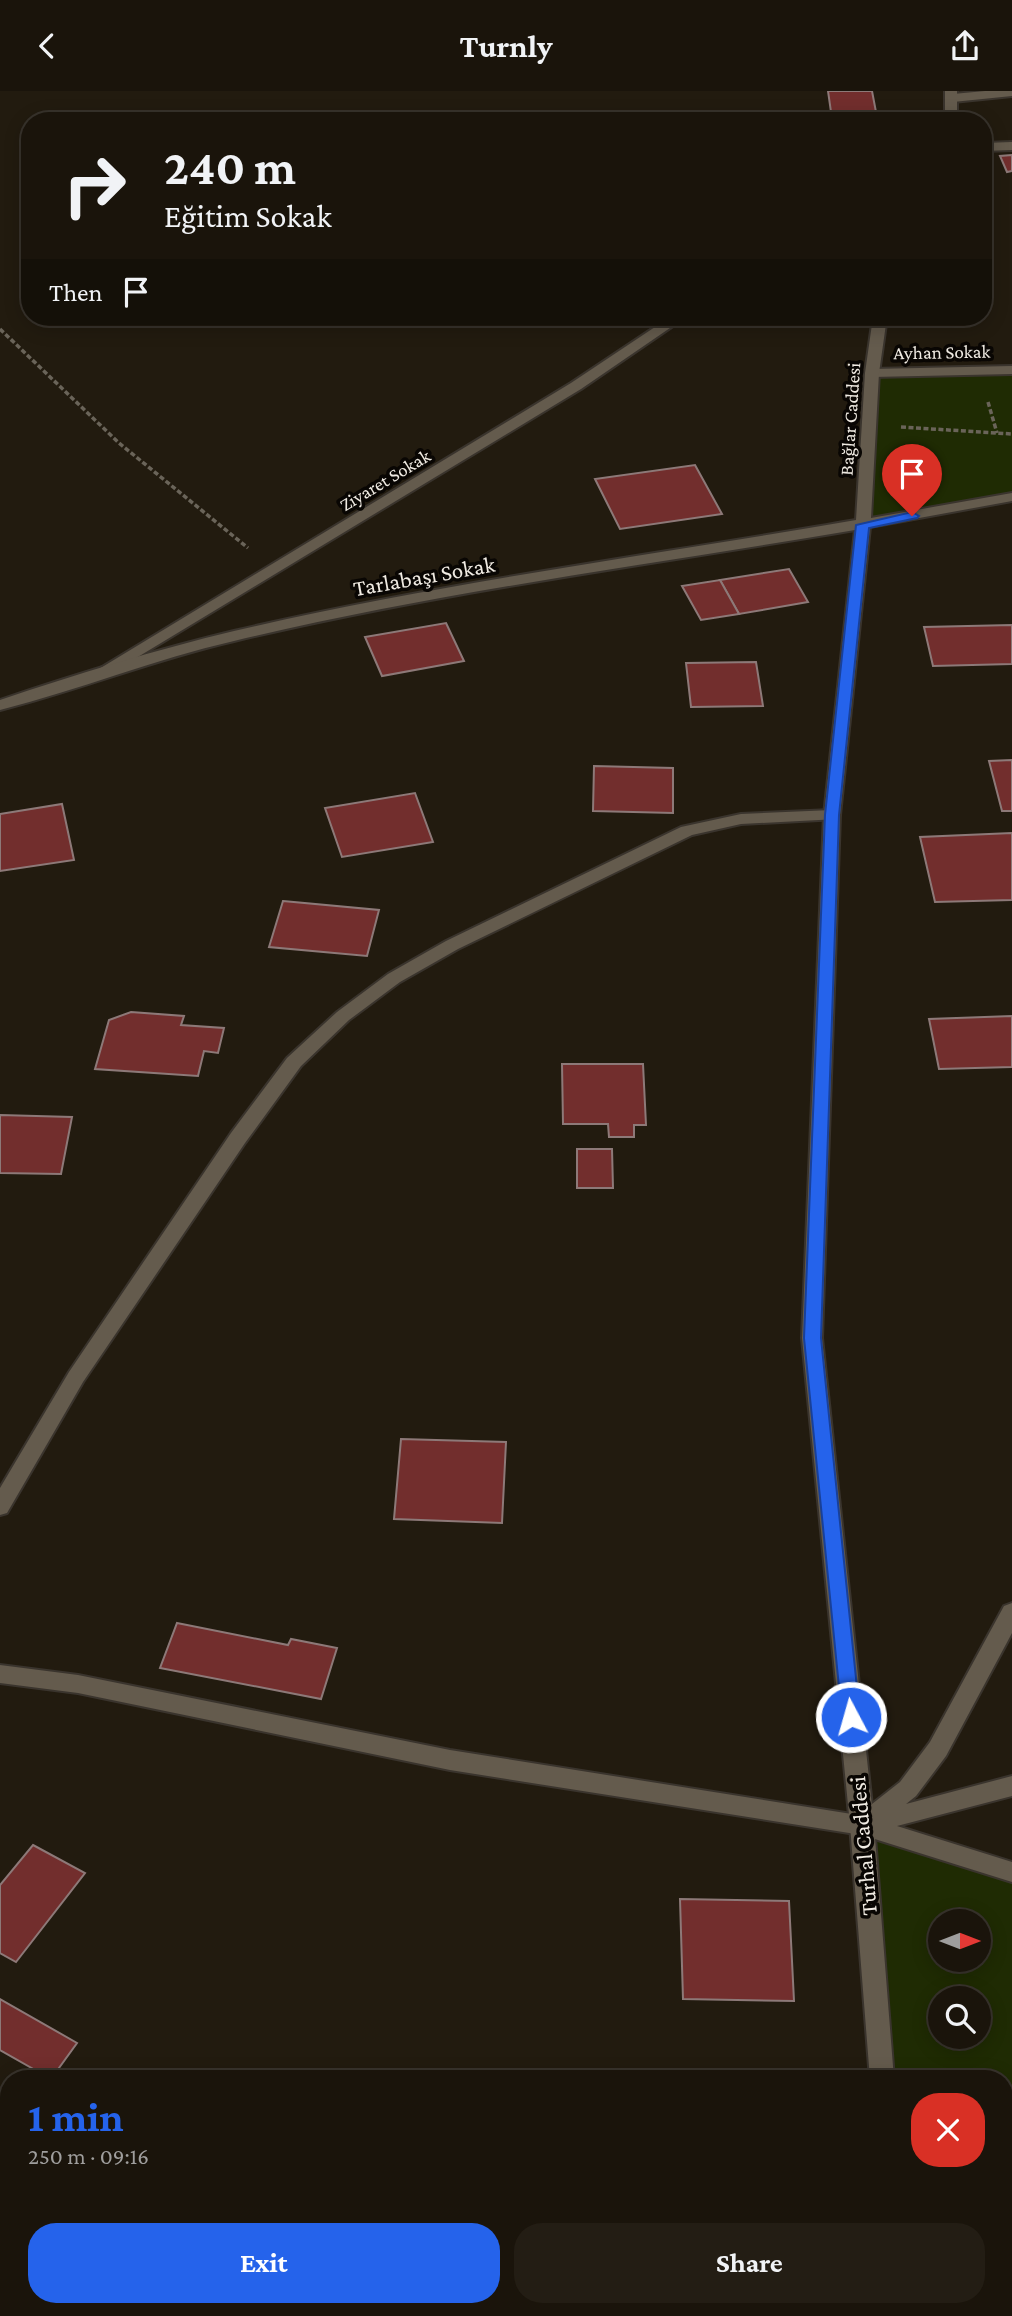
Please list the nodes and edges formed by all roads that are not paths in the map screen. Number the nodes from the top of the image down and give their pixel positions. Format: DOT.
graph roads {
  1 [pos="1012,92"];
  2 [pos="952,95"];
  3 [pos="1012,146"];
  4 [pos="992,147"];
  5 [pos="666,326"];
  6 [pos="879,326"];
  7 [pos="1012,370"];
  8 [pos="872,373"];
  9 [pos="1012,497"];
  10 [pos="863,525"];
  11 [pos="107,670"];
  12 [pos="0,705"];
  13 [pos="832,815"];
  14 [pos="0,1507"];
  15 [pos="1012,1612"];
  16 [pos="0,1674"];
  17 [pos="1012,1786"];
  18 [pos="862,1825"];
  19 [pos="1012,1872"];
  20 [pos="882,2070"];
  1 -- 2 [label="street"];
  3 -- 4 [label="street"];
  5 -- 11 [label="street, Ziyaret Sokak"];
  6 -- 8 [label="street, Bağlar Caddesi"];
  7 -- 8 [label="street, Ayhan Sokak"];
  8 -- 10 [label="street, Bağlar Caddesi"];
  9 -- 10 [label="street, Tarlabaşı Sokak"];
  10 -- 11 [label="street, Tarlabaşı Sokak"];
  10 -- 13 [label="street, Turhal Caddesi"];
  11 -- 12 [label="street, Tarlabaşı Sokak"];
  13 -- 14 [label="street"];
  13 -- 18 [label="street, Turhal Caddesi"];
  15 -- 18 [label="street"];
  16 -- 18 [label="street"];
  17 -- 18 [label="street"];
  18 -- 19 [label="street"];
  18 -- 20 [label="street, Turhal Caddesi"];
}
